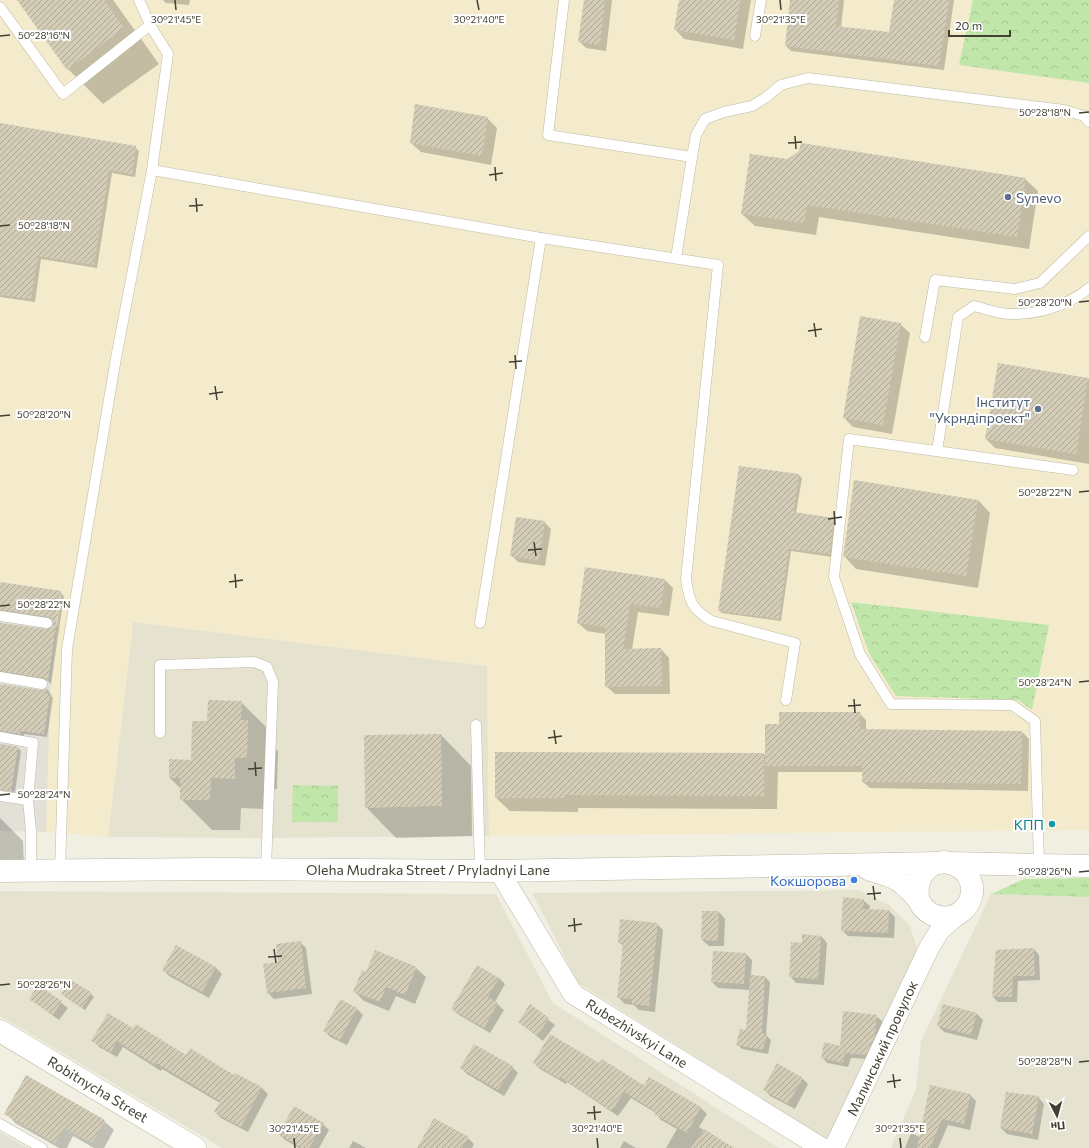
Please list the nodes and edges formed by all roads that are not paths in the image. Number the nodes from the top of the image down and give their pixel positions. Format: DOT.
graph roads {
  1 [pos="564,0"];
  2 [pos="761,0"];
  3 [pos="138,1"];
  4 [pos="0,7"];
  5 [pos="150,25"];
  6 [pos="755,36"];
  7 [pos="1089,122"];
  8 [pos="692,157"];
  9 [pos="152,170"];
  10 [pos="1089,236"];
  11 [pos="541,238"];
  12 [pos="676,258"];
  13 [pos="1089,288"];
  14 [pos="925,337"];
  15 [pos="937,451"];
  16 [pos="1074,470"];
  17 [pos="0,616"];
  18 [pos="47,623"];
  19 [pos="480,623"];
  20 [pos="0,677"];
  21 [pos="42,684"];
  22 [pos="786,700"];
  23 [pos="476,725"];
  24 [pos="160,733"];
  25 [pos="0,737"];
  26 [pos="0,796"];
  27 [pos="28,800"];
  28 [pos="944,863"];
  29 [pos="1010,864"];
  30 [pos="1039,864"];
  31 [pos="856,865"];
  32 [pos="1089,866"];
  33 [pos="266,869"];
  34 [pos="31,870"];
  35 [pos="60,870"];
  36 [pos="0,871"];
  37 [pos="490,871"];
  38 [pos="971,898"];
  39 [pos="920,902"];
  40 [pos="956,915"];
  41 [pos="929,948"];
  42 [pos="0,1031"];
  43 [pos="0,1124"];
  44 [pos="42,1148"];
  45 [pos="195,1148"];
  46 [pos="822,1148"];
  47 [pos="834,1148"];
  1 -- 8 [label="lane"];
  2 -- 6 [label="lane"];
  3 -- 5 [label="lane"];
  4 -- 5 [label="lane"];
  5 -- 9 [label="lane"];
  7 -- 8 [label="lane"];
  8 -- 12 [label="lane"];
  9 -- 11 [label="lane"];
  9 -- 35 [label="lane"];
  10 -- 14 [label="lane"];
  11 -- 12 [label="lane"];
  11 -- 19 [label="lane"];
  12 -- 22 [label="lane"];
  13 -- 15 [label="lane"];
  15 -- 16 [label="lane"];
  15 -- 30 [label="lane"];
  17 -- 18 [label="lane"];
  20 -- 21 [label="lane"];
  23 -- 37 [label="lane"];
  24 -- 33 [label="lane"];
  25 -- 27 [label="lane"];
  26 -- 27 [label="lane"];
  27 -- 34 [label="lane"];
  28 -- 29 [label="street, Oleha Mudraka Street / Pryladnyi Lane"];
  28 -- 31 [label="street, Oleha Mudraka Street / Pryladnyi Lane"];
  28 -- 38 [label="street"];
  28 -- 39 [label="street"];
  29 -- 30 [label="street"];
  29 -- 38 [label="street"];
  30 -- 32 [label="street"];
  31 -- 37 [label="street, Oleha Mudraka Street / Pryladnyi Lane"];
  31 -- 39 [label="street"];
  33 -- 35 [label="street, Oleha Mudraka Street / Pryladnyi Lane"];
  33 -- 37 [label="street, Oleha Mudraka Street / Pryladnyi Lane"];
  34 -- 35 [label="street, Oleha Mudraka Street / Pryladnyi Lane"];
  34 -- 36 [label="street, Oleha Mudraka Street / Pryladnyi Lane"];
  37 -- 46 [label="street, Rubezhivskyi Lane"];
  38 -- 40 [label="street"];
  39 -- 40 [label="street"];
  39 -- 41 [label="street, Малинський провулок"];
  40 -- 41 [label="street, Малинський провулок"];
  41 -- 47 [label="street, Малинський провулок"];
  42 -- 45 [label="street, Robitnycha Street"];
  43 -- 44 [label="lane"];
}
